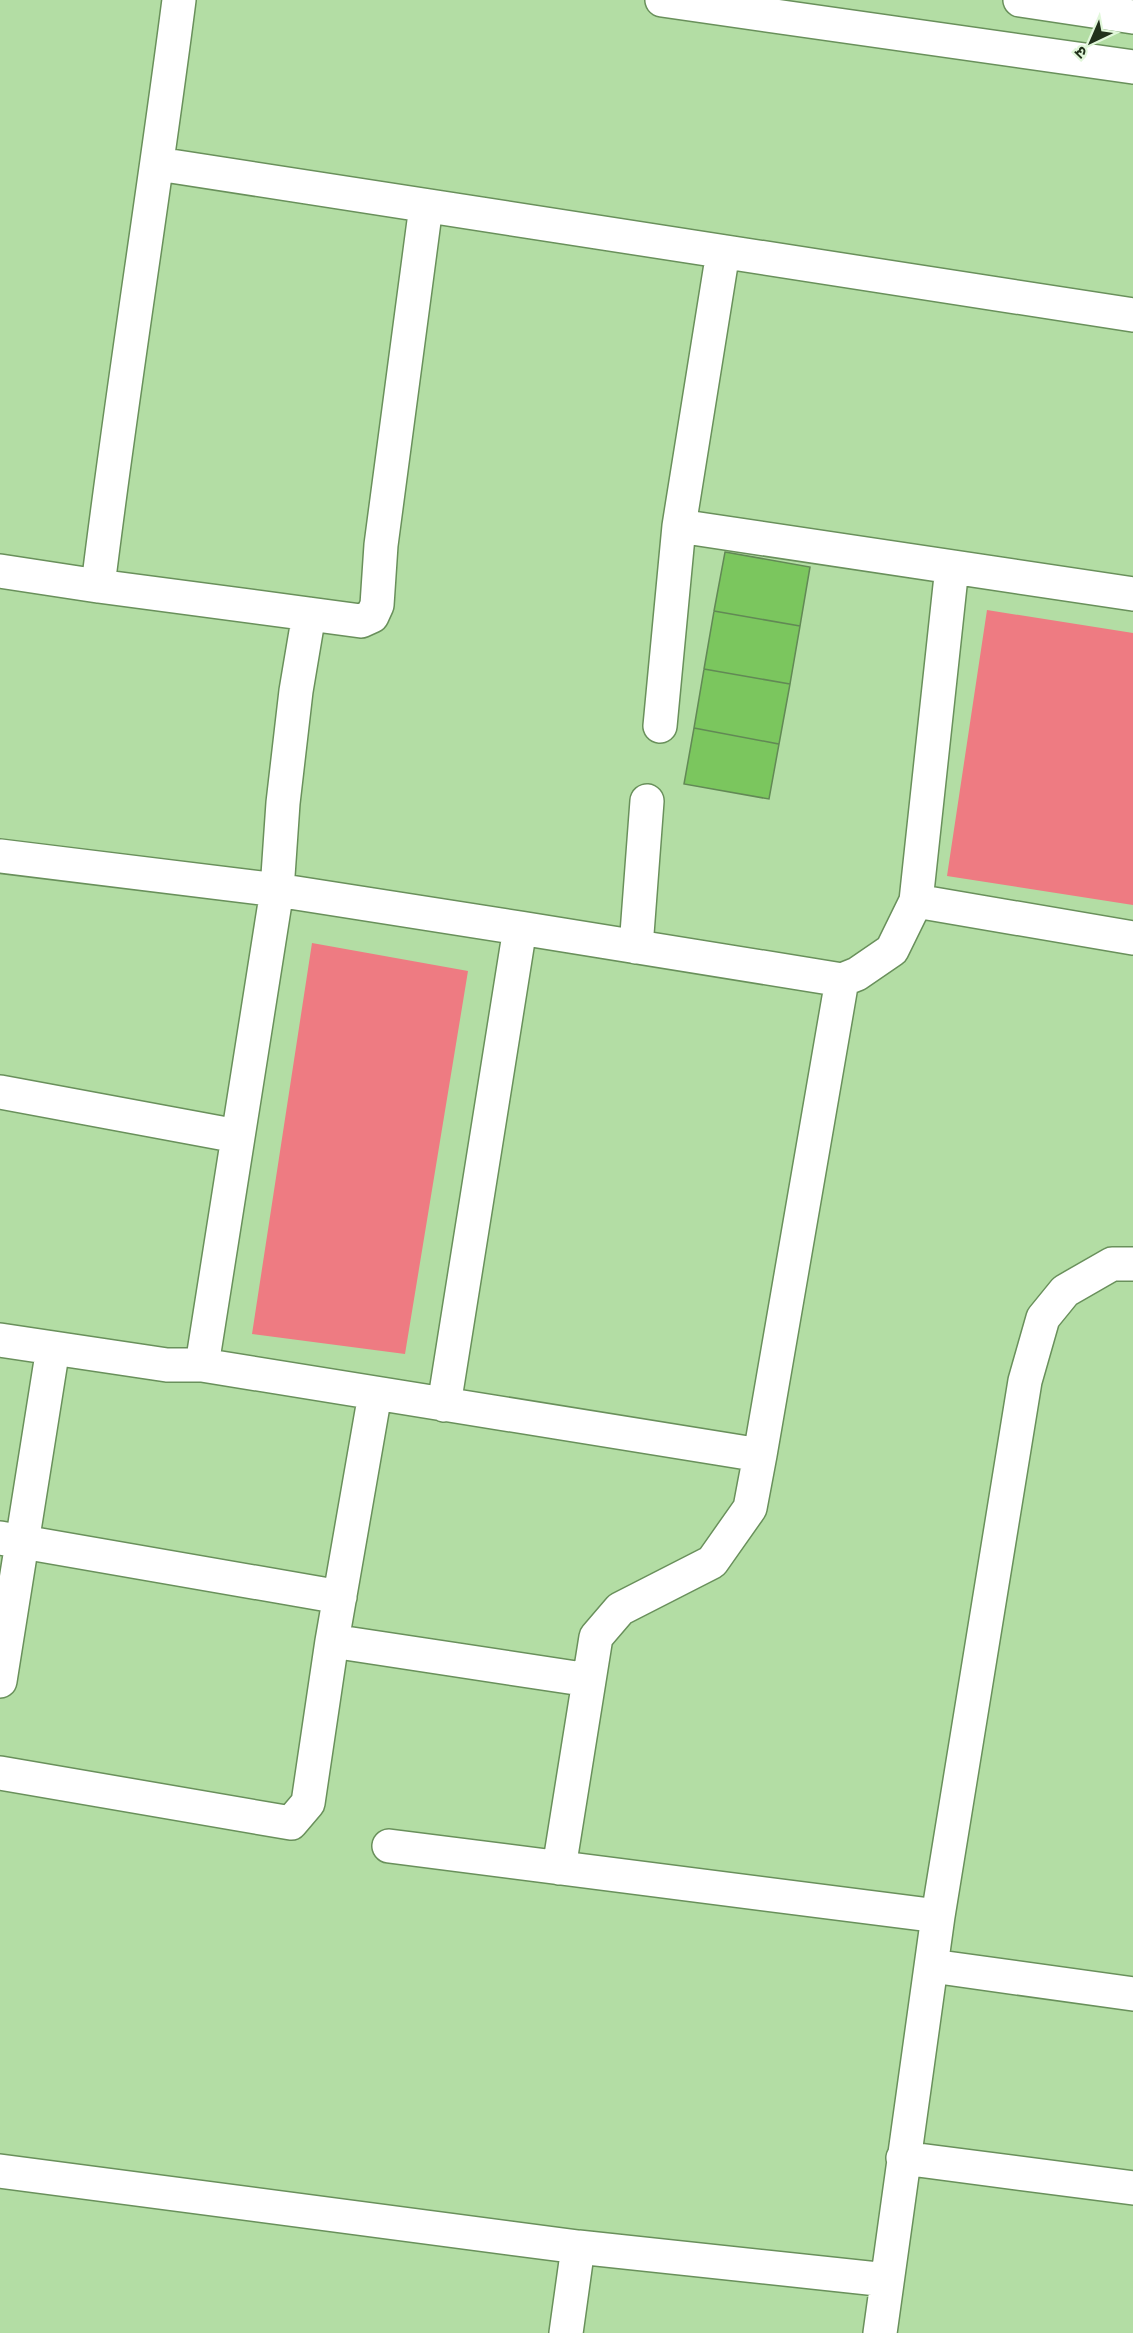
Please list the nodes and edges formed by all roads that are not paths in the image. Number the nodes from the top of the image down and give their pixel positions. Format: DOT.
graph roads {
  1 [pos="179,0"];
  2 [pos="662,0"];
  3 [pos="1020,0"];
  4 [pos="1133,17"];
  5 [pos="1133,67"];
  6 [pos="158,165"];
  7 [pos="426,206"];
  8 [pos="723,252"];
  9 [pos="1133,315"];
  10 [pos="679,526"];
  11 [pos="952,567"];
  12 [pos="0,571"];
  13 [pos="98,586"];
  14 [pos="1133,594"];
  15 [pos="309,614"];
  16 [pos="660,726"];
  17 [pos="647,801"];
  18 [pos="0,856"];
  19 [pos="277,890"];
  20 [pos="916,901"];
  21 [pos="520,928"];
  22 [pos="1133,938"];
  23 [pos="636,946"];
  24 [pos="842,980"];
  25 [pos="0,1092"];
  26 [pos="237,1136"];
  27 [pos="1133,1264"];
  28 [pos="0,1340"];
  29 [pos="53,1348"];
  30 [pos="202,1365"];
  31 [pos="375,1394"];
  32 [pos="444,1405"];
  33 [pos="760,1455"];
  34 [pos="11,1540"];
  35 [pos="340,1597"];
  36 [pos="332,1641"];
  37 [pos="589,1680"];
  38 [pos="0,1682"];
  39 [pos="0,1773"];
  40 [pos="389,1846"];
  41 [pos="559,1868"];
  42 [pos="938,1916"];
  43 [pos="932,1966"];
  44 [pos="1133,1994"];
  45 [pos="903,2158"];
  46 [pos="0,2171"];
  47 [pos="1133,2188"];
  48 [pos="578,2247"];
  49 [pos="887,2280"];
  50 [pos="566,2333"];
  51 [pos="880,2333"];
  1 -- 6 [label="street"];
  2 -- 5 [label="street"];
  3 -- 4 [label="street"];
  6 -- 7 [label="street"];
  6 -- 13 [label="street"];
  7 -- 8 [label="street"];
  7 -- 15 [label="street"];
  8 -- 9 [label="street"];
  8 -- 10 [label="street"];
  10 -- 11 [label="street"];
  10 -- 16 [label="street"];
  11 -- 14 [label="street"];
  11 -- 20 [label="street"];
  12 -- 13 [label="street"];
  13 -- 15 [label="street"];
  15 -- 19 [label="street"];
  17 -- 23 [label="street"];
  18 -- 19 [label="street"];
  19 -- 21 [label="street"];
  19 -- 26 [label="street"];
  20 -- 22 [label="street"];
  20 -- 24 [label="street"];
  21 -- 23 [label="street"];
  21 -- 32 [label="street"];
  23 -- 24 [label="street"];
  24 -- 33 [label="street"];
  25 -- 26 [label="street"];
  26 -- 30 [label="street"];
  27 -- 42 [label="street"];
  28 -- 29 [label="street"];
  29 -- 30 [label="street"];
  29 -- 34 [label="street"];
  30 -- 31 [label="street"];
  31 -- 32 [label="street"];
  31 -- 35 [label="street"];
  32 -- 33 [label="street"];
  33 -- 37 [label="street"];
  34 -- 35 [label="street"];
  34 -- 38 [label="street"];
  35 -- 36 [label="street"];
  36 -- 37 [label="street"];
  36 -- 39 [label="street"];
  37 -- 41 [label="street"];
  40 -- 41 [label="street"];
  41 -- 42 [label="street"];
  42 -- 43 [label="street"];
  43 -- 44 [label="street"];
  43 -- 45 [label="street"];
  45 -- 47 [label="street"];
  45 -- 49 [label="street"];
  46 -- 48 [label="street"];
  48 -- 49 [label="street"];
  48 -- 50 [label="street"];
  49 -- 51 [label="street"];
}
